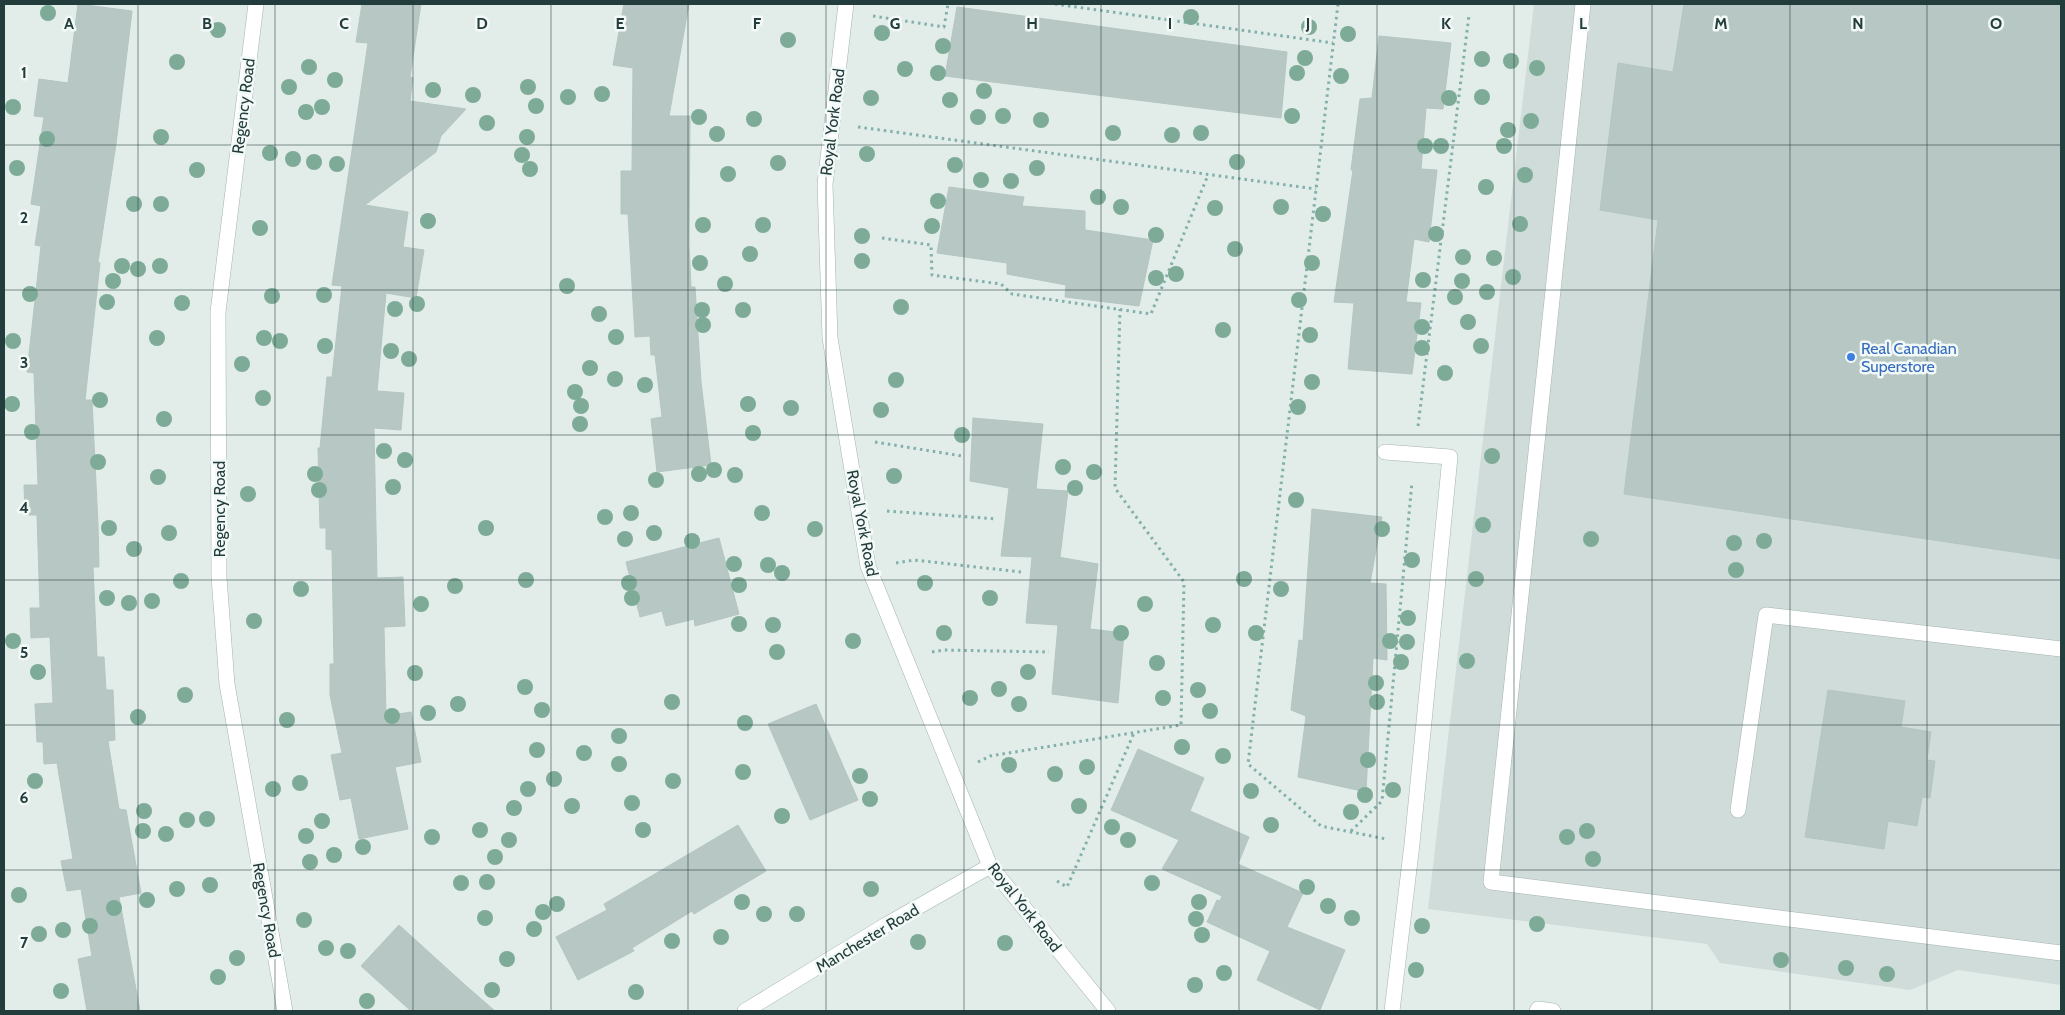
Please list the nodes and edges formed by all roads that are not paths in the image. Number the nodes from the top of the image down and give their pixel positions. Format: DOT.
graph roads {
  1 [pos="256,4"];
  2 [pos="1583,4"];
  3 [pos="845,8"];
  4 [pos="1385,452"];
  5 [pos="2061,649"];
  6 [pos="1738,810"];
  7 [pos="990,866"];
  8 [pos="2061,953"];
  9 [pos="285,1011"];
  10 [pos="745,1011"];
  11 [pos="1108,1011"];
  12 [pos="1392,1011"];
  13 [pos="1537,1011"];
  14 [pos="1553,1011"];
  1 -- 9 [label="street, Regency Road"];
  2 -- 8 [label="street"];
  3 -- 7 [label="street, Royal York Road"];
  4 -- 12 [label="street"];
  5 -- 6 [label="street"];
  7 -- 10 [label="street, Manchester Road"];
  7 -- 11 [label="street, Royal York Road"];
  13 -- 14 [label="street"];
}
